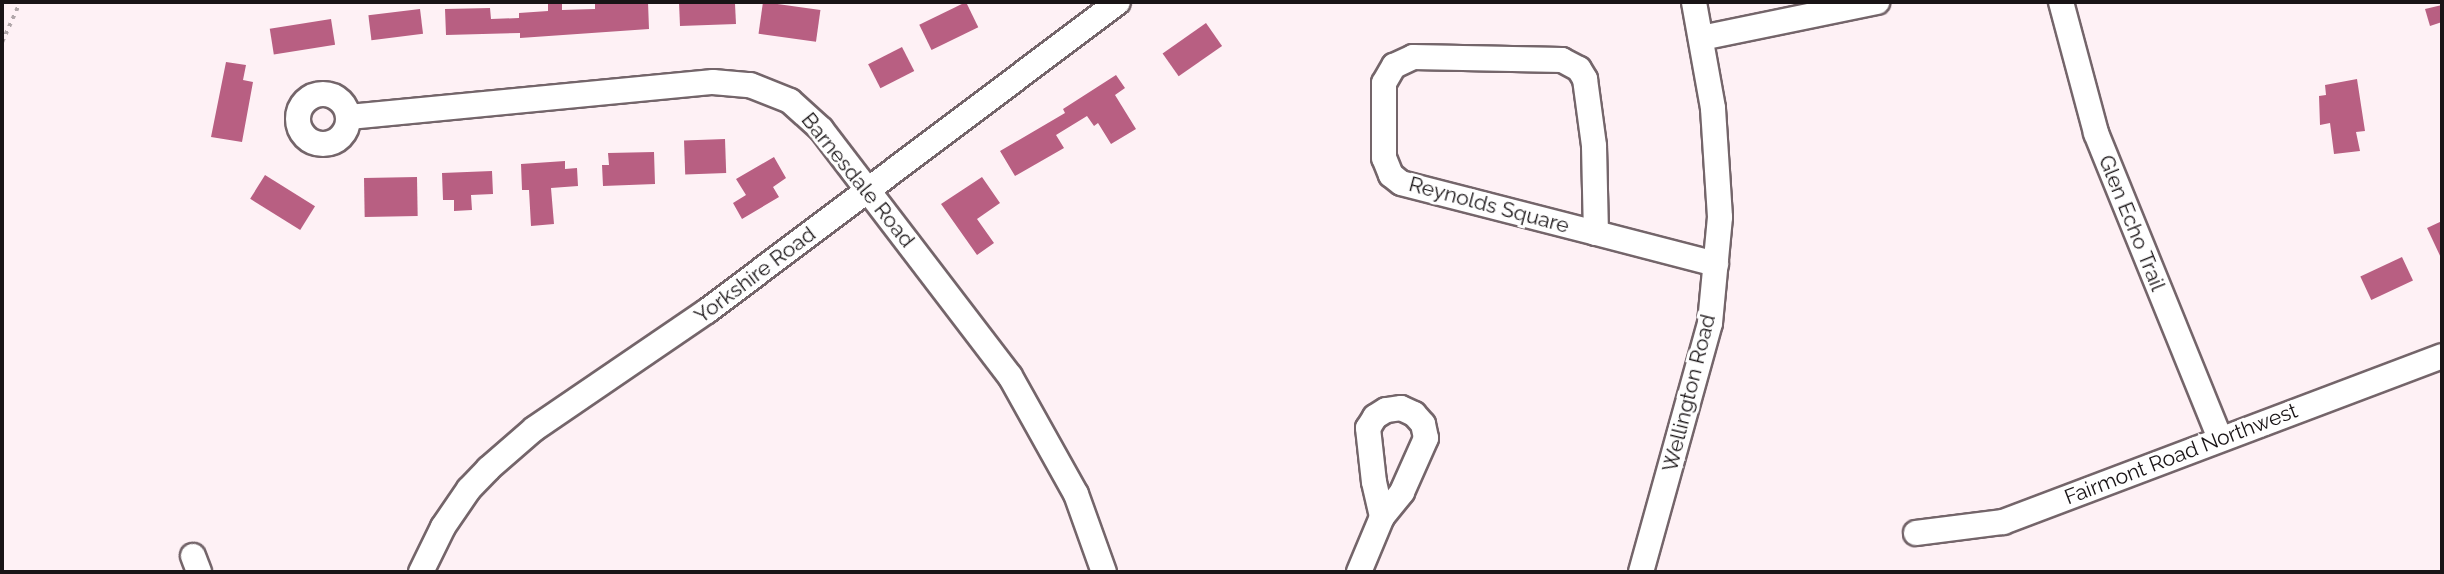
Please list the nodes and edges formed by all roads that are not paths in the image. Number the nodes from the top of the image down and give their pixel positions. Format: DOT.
graph roads {
  1 [pos="1118,2"];
  2 [pos="1694,2"];
  3 [pos="1878,2"];
  4 [pos="2061,2"];
  5 [pos="1701,38"];
  6 [pos="349,117"];
  7 [pos="869,189"];
  8 [pos="1596,233"];
  9 [pos="1716,264"];
  10 [pos="2442,356"];
  11 [pos="2220,438"];
  12 [pos="1382,517"];
  13 [pos="1916,533"];
  14 [pos="421,572"];
  15 [pos="1104,572"];
  16 [pos="1359,572"];
  17 [pos="1641,572"];
  1 -- 7 [label="street, Yorkshire Road"];
  2 -- 5 [label="street, Wellington Road"];
  3 -- 5 [label="street"];
  4 -- 11 [label="street, Glen Echo Trail"];
  5 -- 9 [label="street, Wellington Road"];
  6 -- 7 [label="street, Barnesdale Road"];
  7 -- 14 [label="street, Yorkshire Road"];
  7 -- 15 [label="street, Barnesdale Road"];
  8 -- 8 [label="street, Reynolds Square"];
  8 -- 9 [label="street, Reynolds Square"];
  9 -- 17 [label="street, Wellington Road"];
  10 -- 11 [label="street, Fairmont Road Northwest"];
  11 -- 13 [label="street, Fairmont Road Northwest"];
  12 -- 16 [label="street"];
}
